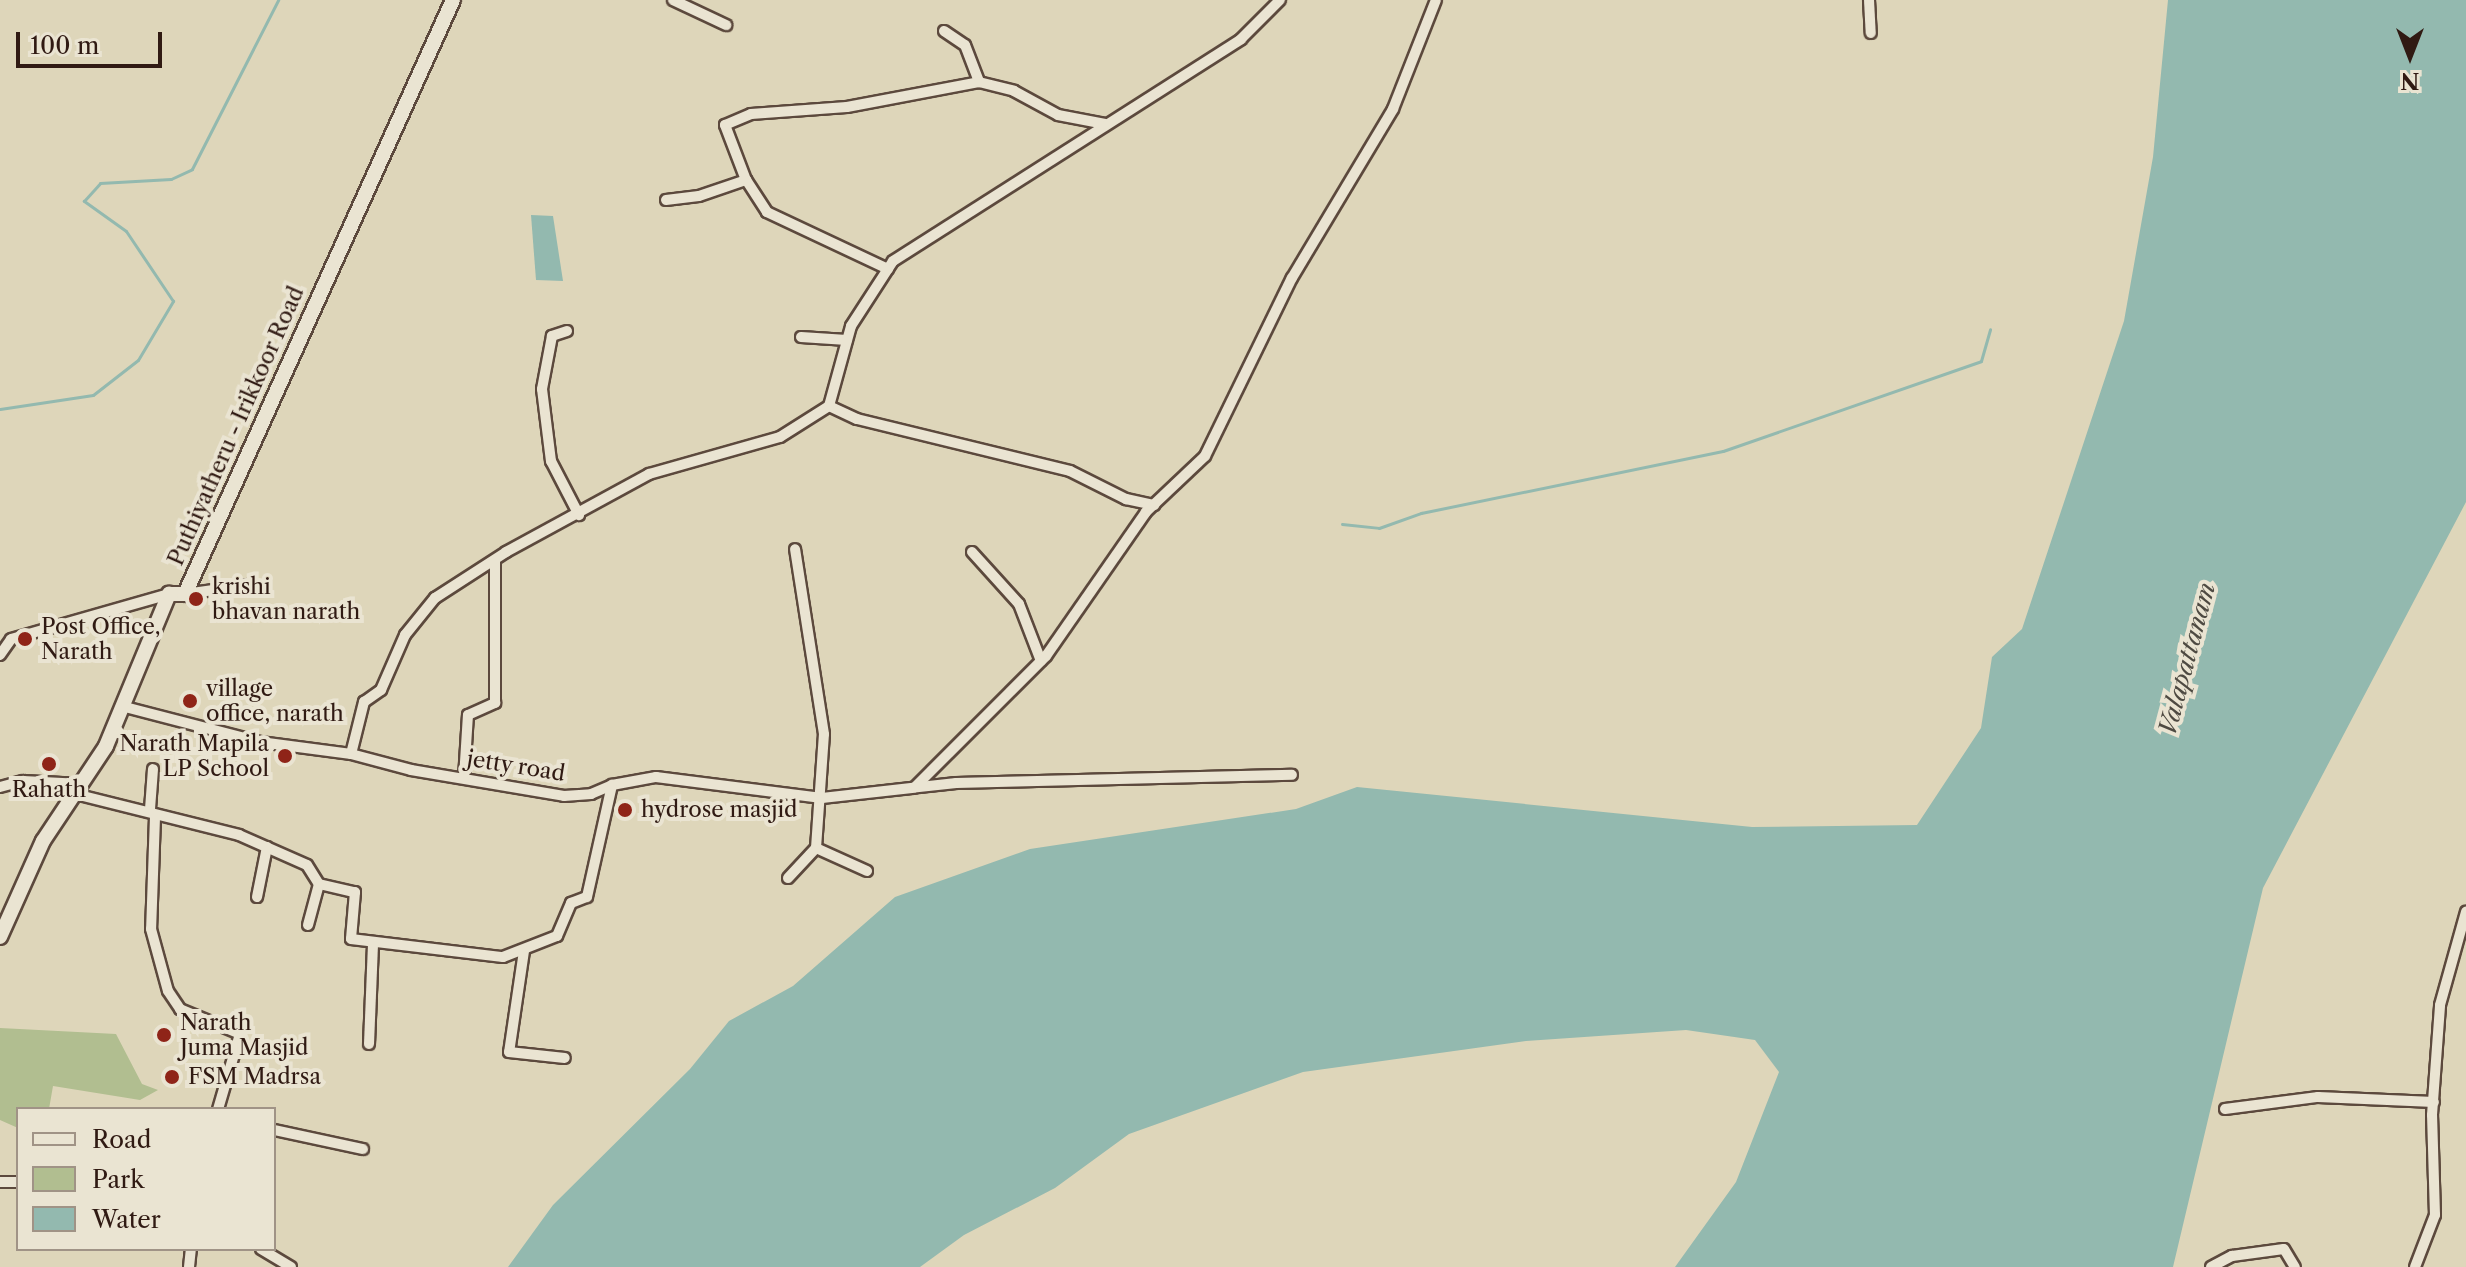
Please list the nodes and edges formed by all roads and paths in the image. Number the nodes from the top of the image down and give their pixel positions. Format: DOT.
graph roads {
  1 [pos="453,0"];
  2 [pos="673,0"];
  3 [pos="1280,0"];
  4 [pos="1436,0"];
  5 [pos="1869,0"];
  6 [pos="726,25"];
  7 [pos="944,31"];
  8 [pos="1871,33"];
  9 [pos="979,82"];
  10 [pos="1105,124"];
  11 [pos="746,180"];
  12 [pos="666,200"];
  13 [pos="888,269"];
  14 [pos="567,331"];
  15 [pos="801,337"];
  16 [pos="847,340"];
  17 [pos="829,406"];
  18 [pos="1154,505"];
  19 [pos="579,515"];
  20 [pos="795,549"];
  21 [pos="972,552"];
  22 [pos="495,560"];
  23 [pos="248,585"];
  24 [pos="169,594"];
  25 [pos="185,594"];
  26 [pos="0,655"];
  27 [pos="1041,661"];
  28 [pos="125,707"];
  29 [pos="351,754"];
  30 [pos="153,769"];
  31 [pos="1292,775"];
  32 [pos="464,778"];
  33 [pos="612,785"];
  34 [pos="0,787"];
  35 [pos="79,789"];
  36 [pos="906,790"];
  37 [pos="822,798"];
  38 [pos="152,813"];
  39 [pos="267,847"];
  40 [pos="816,848"];
  41 [pos="867,871"];
  42 [pos="788,878"];
  43 [pos="319,884"];
  44 [pos="257,897"];
  45 [pos="2466,912"];
  46 [pos="308,925"];
  47 [pos="0,937"];
  48 [pos="373,944"];
  49 [pos="524,951"];
  50 [pos="2454,953"];
  51 [pos="2466,956"];
  52 [pos="369,1044"];
  53 [pos="565,1058"];
  54 [pos="2434,1102"];
  55 [pos="219,1107"];
  56 [pos="2225,1109"];
  57 [pos="276,1130"];
  58 [pos="363,1149"];
  59 [pos="264,1251"];
  60 [pos="291,1267"];
  61 [pos="2211,1267"];
  62 [pos="2295,1267"];
  63 [pos="2415,1267"];
  1 -- 25 [label="main road, Puthiyatheru - Irikkoor Road"];
  2 -- 6 [label="street"];
  3 -- 10 [label="street"];
  4 -- 18 [label="street"];
  5 -- 8 [label="street"];
  7 -- 9 [label="street"];
  9 -- 10 [label="street"];
  9 -- 11 [label="street"];
  10 -- 13 [label="street"];
  11 -- 12 [label="street"];
  11 -- 13 [label="street"];
  13 -- 16 [label="street"];
  14 -- 19 [label="street"];
  15 -- 16 [label="street"];
  16 -- 17 [label="street"];
  17 -- 18 [label="street"];
  17 -- 19 [label="street"];
  18 -- 27 [label="street"];
  19 -- 22 [label="street"];
  20 -- 37 [label="street"];
  21 -- 27 [label="street"];
  22 -- 29 [label="street"];
  22 -- 32 [label="street"];
  23 -- 25 [label="street"];
  24 -- 25 [label="main road, Puthiyatheru - Irikkoor Road"];
  24 -- 26 [label="street"];
  24 -- 28 [label="main road, Puthiyatheru - Irikkoor Road"];
  27 -- 36 [label="street"];
  28 -- 29 [label="street, jetty road"];
  28 -- 35 [label="main road, Puthiyatheru - Irikkoor Road"];
  29 -- 32 [label="street, jetty road"];
  30 -- 38 [label="street"];
  31 -- 36 [label="street, jetty road"];
  32 -- 33 [label="street, jetty road"];
  33 -- 37 [label="street, jetty road"];
  33 -- 49 [label="street"];
  34 -- 35 [label="street"];
  35 -- 38 [label="street"];
  35 -- 47 [label="main road, Puthiyatheru - Irikkoor Road"];
  36 -- 37 [label="street, jetty road"];
  37 -- 40 [label="street"];
  38 -- 39 [label="street"];
  38 -- 55 [label="street"];
  39 -- 43 [label="street"];
  39 -- 44 [label="street"];
  40 -- 41 [label="street"];
  40 -- 42 [label="street"];
  43 -- 46 [label="street"];
  43 -- 48 [label="street"];
  45 -- 50 [label="street"];
  48 -- 49 [label="street"];
  48 -- 52 [label="street"];
  49 -- 53 [label="street"];
  50 -- 51 [label="street"];
  50 -- 54 [label="street"];
  54 -- 56 [label="street"];
  54 -- 63 [label="street"];
  57 -- 58 [label="street"];
  59 -- 60 [label="street"];
  61 -- 62 [label="street"];
}
